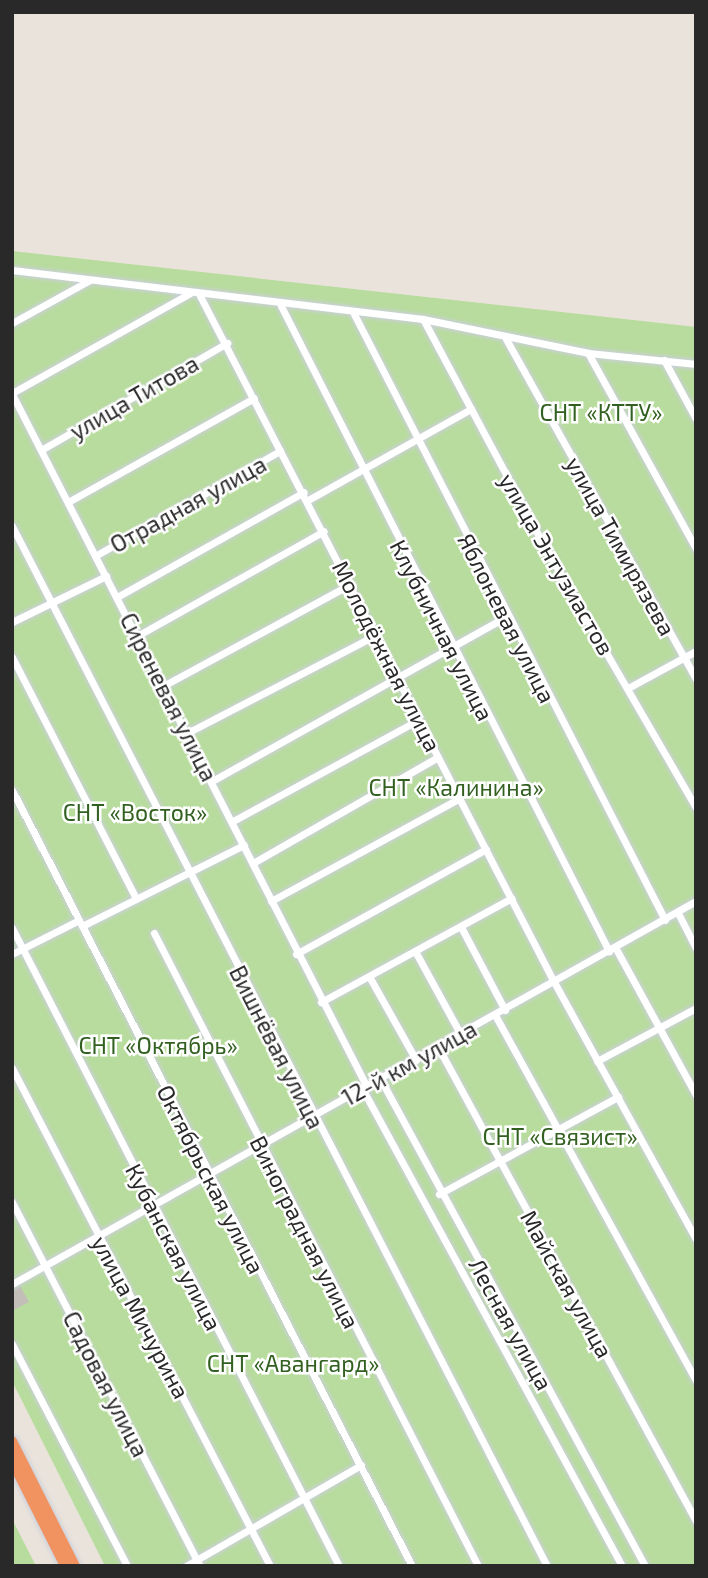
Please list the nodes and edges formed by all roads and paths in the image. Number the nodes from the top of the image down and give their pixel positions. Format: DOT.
graph roads {
  1 [pos="12,270"];
  2 [pos="90,280"];
  3 [pos="195,294"];
  4 [pos="281,306"];
  5 [pos="354,314"];
  6 [pos="423,319"];
  7 [pos="12,323"];
  8 [pos="506,339"];
  9 [pos="227,343"];
  10 [pos="588,354"];
  11 [pos="664,360"];
  12 [pos="696,364"];
  13 [pos="12,394"];
  14 [pos="254,398"];
  15 [pos="471,409"];
  16 [pos="696,419"];
  17 [pos="417,442"];
  18 [pos="41,450"];
  19 [pos="281,452"];
  20 [pos="362,471"];
  21 [pos="304,492"];
  22 [pos="308,500"];
  23 [pos="68,502"];
  24 [pos="12,526"];
  25 [pos="324,531"];
  26 [pos="696,549"];
  27 [pos="95,556"];
  28 [pos="106,576"];
  29 [pos="351,584"];
  30 [pos="117,597"];
  31 [pos="51,602"];
  32 [pos="505,617"];
  33 [pos="12,622"];
  34 [pos="376,635"];
  35 [pos="137,636"];
  36 [pos="450,646"];
  37 [pos="696,651"];
  38 [pos="12,657"];
  39 [pos="683,657"];
  40 [pos="396,676"];
  41 [pos="696,679"];
  42 [pos="163,686"];
  43 [pos="628,688"];
  44 [pos="418,720"];
  45 [pos="187,733"];
  46 [pos="438,757"];
  47 [pos="212,781"];
  48 [pos="12,790"];
  49 [pos="460,798"];
  50 [pos="696,808"];
  51 [pos="233,821"];
  52 [pos="244,845"];
  53 [pos="486,849"];
  54 [pos="253,863"];
  55 [pos="188,871"];
  56 [pos="136,898"];
  57 [pos="512,898"];
  58 [pos="271,901"];
  59 [pos="696,901"];
  60 [pos="678,913"];
  61 [pos="665,920"];
  62 [pos="80,923"];
  63 [pos="461,927"];
  64 [pos="12,928"];
  65 [pos="154,933"];
  66 [pos="696,948"];
  67 [pos="23,949"];
  68 [pos="612,949"];
  69 [pos="415,951"];
  70 [pos="12,954"];
  71 [pos="296,954"];
  72 [pos="370,978"];
  73 [pos="554,982"];
  74 [pos="321,1002"];
  75 [pos="696,1008"];
  76 [pos="505,1010"];
  77 [pos="495,1015"];
  78 [pos="658,1027"];
  79 [pos="461,1035"];
  80 [pos="438,1047"];
  81 [pos="416,1060"];
  82 [pos="597,1061"];
  83 [pos="12,1068"];
  84 [pos="381,1080"];
  85 [pos="365,1088"];
  86 [pos="696,1095"];
  87 [pos="618,1097"];
  88 [pos="311,1116"];
  89 [pos="558,1130"];
  90 [pos="261,1149"];
  91 [pos="500,1161"];
  92 [pos="209,1177"];
  93 [pos="439,1194"];
  94 [pos="12,1202"];
  95 [pos="153,1207"];
  96 [pos="99,1238"];
  97 [pos="696,1239"];
  98 [pos="46,1268"];
  99 [pos="12,1284"];
  100 [pos="12,1344"];
  101 [pos="696,1380"];
  102 [pos="12,1441"];
  103 [pos="12,1461"];
  104 [pos="361,1465"];
  105 [pos="304,1499"];
  106 [pos="696,1521"];
  107 [pos="251,1529"];
  108 [pos="198,1562"];
  109 [pos="65,1566"];
  110 [pos="75,1566"];
  111 [pos="127,1566"];
  112 [pos="186,1566"];
  113 [pos="270,1566"];
  114 [pos="338,1566"];
  115 [pos="411,1566"];
  116 [pos="478,1566"];
  117 [pos="547,1566"];
  118 [pos="622,1566"];
  119 [pos="645,1566"];
  1 -- 2 [label="street"];
  2 -- 3 [label="street"];
  2 -- 7 [label="street"];
  3 -- 4 [label="street"];
  3 -- 9 [label="street, Молодёжная улица"];
  3 -- 13 [label="street"];
  4 -- 5 [label="street"];
  4 -- 20 [label="street, Клубничная улица"];
  5 -- 6 [label="street"];
  5 -- 17 [label="street, Яблоневая улица"];
  6 -- 8 [label="street"];
  6 -- 15 [label="street, улица Энтузиастов"];
  8 -- 10 [label="street"];
  8 -- 39 [label="street, улица Тимирязева"];
  9 -- 14 [label="street, Молодёжная улица"];
  9 -- 18 [label="street, улица Титова"];
  10 -- 11 [label="street"];
  10 -- 26 [label="street"];
  11 -- 12 [label="street"];
  11 -- 16 [label="street"];
  13 -- 18 [label="street, Сиреневая улица"];
  14 -- 19 [label="street, Молодёжная улица"];
  14 -- 23 [label="street"];
  15 -- 17 [label="street"];
  15 -- 43 [label="street, улица Энтузиастов"];
  17 -- 20 [label="street"];
  17 -- 32 [label="street, Яблоневая улица"];
  18 -- 23 [label="street, Сиреневая улица"];
  19 -- 21 [label="street, Молодёжная улица"];
  19 -- 27 [label="street, Отрадная улица"];
  20 -- 22 [label="street"];
  20 -- 36 [label="street, Клубничная улица"];
  21 -- 22 [label="street, Молодёжная улица"];
  21 -- 30 [label="street"];
  22 -- 25 [label="street, Молодёжная улица"];
  23 -- 27 [label="street, Сиреневая улица"];
  24 -- 31 [label="street, Вишнёвая улица"];
  25 -- 29 [label="street, Молодёжная улица"];
  25 -- 35 [label="street"];
  27 -- 28 [label="street, Сиреневая улица"];
  28 -- 30 [label="street, Сиреневая улица"];
  28 -- 31 [label="street"];
  29 -- 34 [label="street, Молодёжная улица"];
  29 -- 42 [label="street"];
  30 -- 35 [label="street, Сиреневая улица"];
  31 -- 33 [label="street"];
  31 -- 55 [label="street, Вишнёвая улица"];
  32 -- 36 [label="street"];
  32 -- 61 [label="street, Яблоневая улица"];
  34 -- 40 [label="street, Молодёжная улица"];
  34 -- 45 [label="street"];
  35 -- 42 [label="street, Сиреневая улица"];
  36 -- 40 [label="street"];
  36 -- 68 [label="street, Клубничная улица"];
  37 -- 39 [label="street"];
  38 -- 56 [label="street"];
  39 -- 41 [label="street, улица Тимирязева"];
  39 -- 43 [label="street"];
  40 -- 44 [label="street, Молодёжная улица"];
  40 -- 47 [label="street"];
  42 -- 45 [label="street, Сиреневая улица"];
  43 -- 50 [label="street, улица Энтузиастов"];
  44 -- 46 [label="street, Молодёжная улица"];
  44 -- 51 [label="street"];
  45 -- 47 [label="street, Сиреневая улица"];
  46 -- 49 [label="street, Молодёжная улица"];
  46 -- 54 [label="street"];
  47 -- 51 [label="street, Сиреневая улица"];
  48 -- 62 [label="street, Октябрьская улица"];
  49 -- 53 [label="street, Молодёжная улица"];
  49 -- 58 [label="street"];
  51 -- 52 [label="street, Сиреневая улица"];
  52 -- 54 [label="street, Сиреневая улица"];
  52 -- 55 [label="street"];
  53 -- 57 [label="street, Молодёжная улица"];
  53 -- 71 [label="street"];
  54 -- 58 [label="street, Сиреневая улица"];
  55 -- 56 [label="street"];
  55 -- 88 [label="street, Вишнёвая улица"];
  56 -- 62 [label="street"];
  57 -- 63 [label="street"];
  57 -- 73 [label="street, Молодёжная улица"];
  58 -- 71 [label="street, Сиреневая улица"];
  59 -- 60 [label="street, 12-й км улица"];
  60 -- 61 [label="street, 12-й км улица"];
  60 -- 66 [label="street"];
  61 -- 68 [label="street, 12-й км улица"];
  62 -- 67 [label="street"];
  62 -- 92 [label="street, Октябрьская улица"];
  63 -- 69 [label="street"];
  63 -- 76 [label="street"];
  64 -- 67 [label="street, Кубанская улица"];
  65 -- 90 [label="street, Виноградная улица"];
  67 -- 70 [label="street"];
  67 -- 95 [label="street, Кубанская улица"];
  68 -- 73 [label="street, 12-й км улица"];
  68 -- 78 [label="street, Клубничная улица"];
  69 -- 72 [label="street"];
  69 -- 79 [label="street"];
  71 -- 74 [label="street, Сиреневая улица"];
  72 -- 74 [label="street"];
  72 -- 81 [label="street"];
  73 -- 76 [label="street, 12-й км улица"];
  73 -- 82 [label="street, Молодёжная улица"];
  74 -- 85 [label="street, Сиреневая улица"];
  75 -- 78 [label="street"];
  76 -- 77 [label="street, 12-й км улица"];
  77 -- 79 [label="street, 12-й км улица"];
  77 -- 89 [label="street"];
  78 -- 82 [label="street"];
  78 -- 86 [label="street, Клубничная улица"];
  79 -- 80 [label="street, 12-й км улица"];
  80 -- 81 [label="street, 12-й км улица"];
  80 -- 91 [label="street, Майская улица"];
  81 -- 84 [label="street, 12-й км улица"];
  82 -- 87 [label="street, Молодёжная улица"];
  83 -- 96 [label="street, улица Мичурина"];
  84 -- 85 [label="street, 12-й км улица"];
  84 -- 93 [label="street, Лесная улица"];
  85 -- 88 [label="street, 12-й км улица"];
  85 -- 118 [label="street"];
  87 -- 89 [label="street"];
  87 -- 97 [label="street, Молодёжная улица"];
  88 -- 90 [label="street, 12-й км улица"];
  88 -- 117 [label="street, Вишнёвая улица"];
  89 -- 91 [label="street"];
  89 -- 101 [label="street"];
  90 -- 92 [label="street, 12-й км улица"];
  90 -- 116 [label="street, Виноградная улица"];
  91 -- 93 [label="street"];
  91 -- 106 [label="street, Майская улица"];
  92 -- 95 [label="street, 12-й км улица"];
  92 -- 104 [label="street, Октябрьская улица"];
  93 -- 119 [label="street, Лесная улица"];
  94 -- 98 [label="street, Садовая улица"];
  95 -- 96 [label="street, 12-й км улица"];
  95 -- 105 [label="street, Кубанская улица"];
  96 -- 98 [label="street, 12-й км улица"];
  96 -- 107 [label="street, улица Мичурина"];
  98 -- 99 [label="street, 12-й км улица"];
  98 -- 108 [label="street, Садовая улица"];
  100 -- 111 [label="street"];
  102 -- 110 [label="highway"];
  103 -- 109 [label="highway"];
  104 -- 105 [label="street"];
  104 -- 115 [label="street, Октябрьская улица"];
  105 -- 107 [label="street"];
  105 -- 114 [label="street, Кубанская улица"];
  107 -- 108 [label="street"];
  107 -- 113 [label="street, улица Мичурина"];
  108 -- 112 [label="street"];
}
